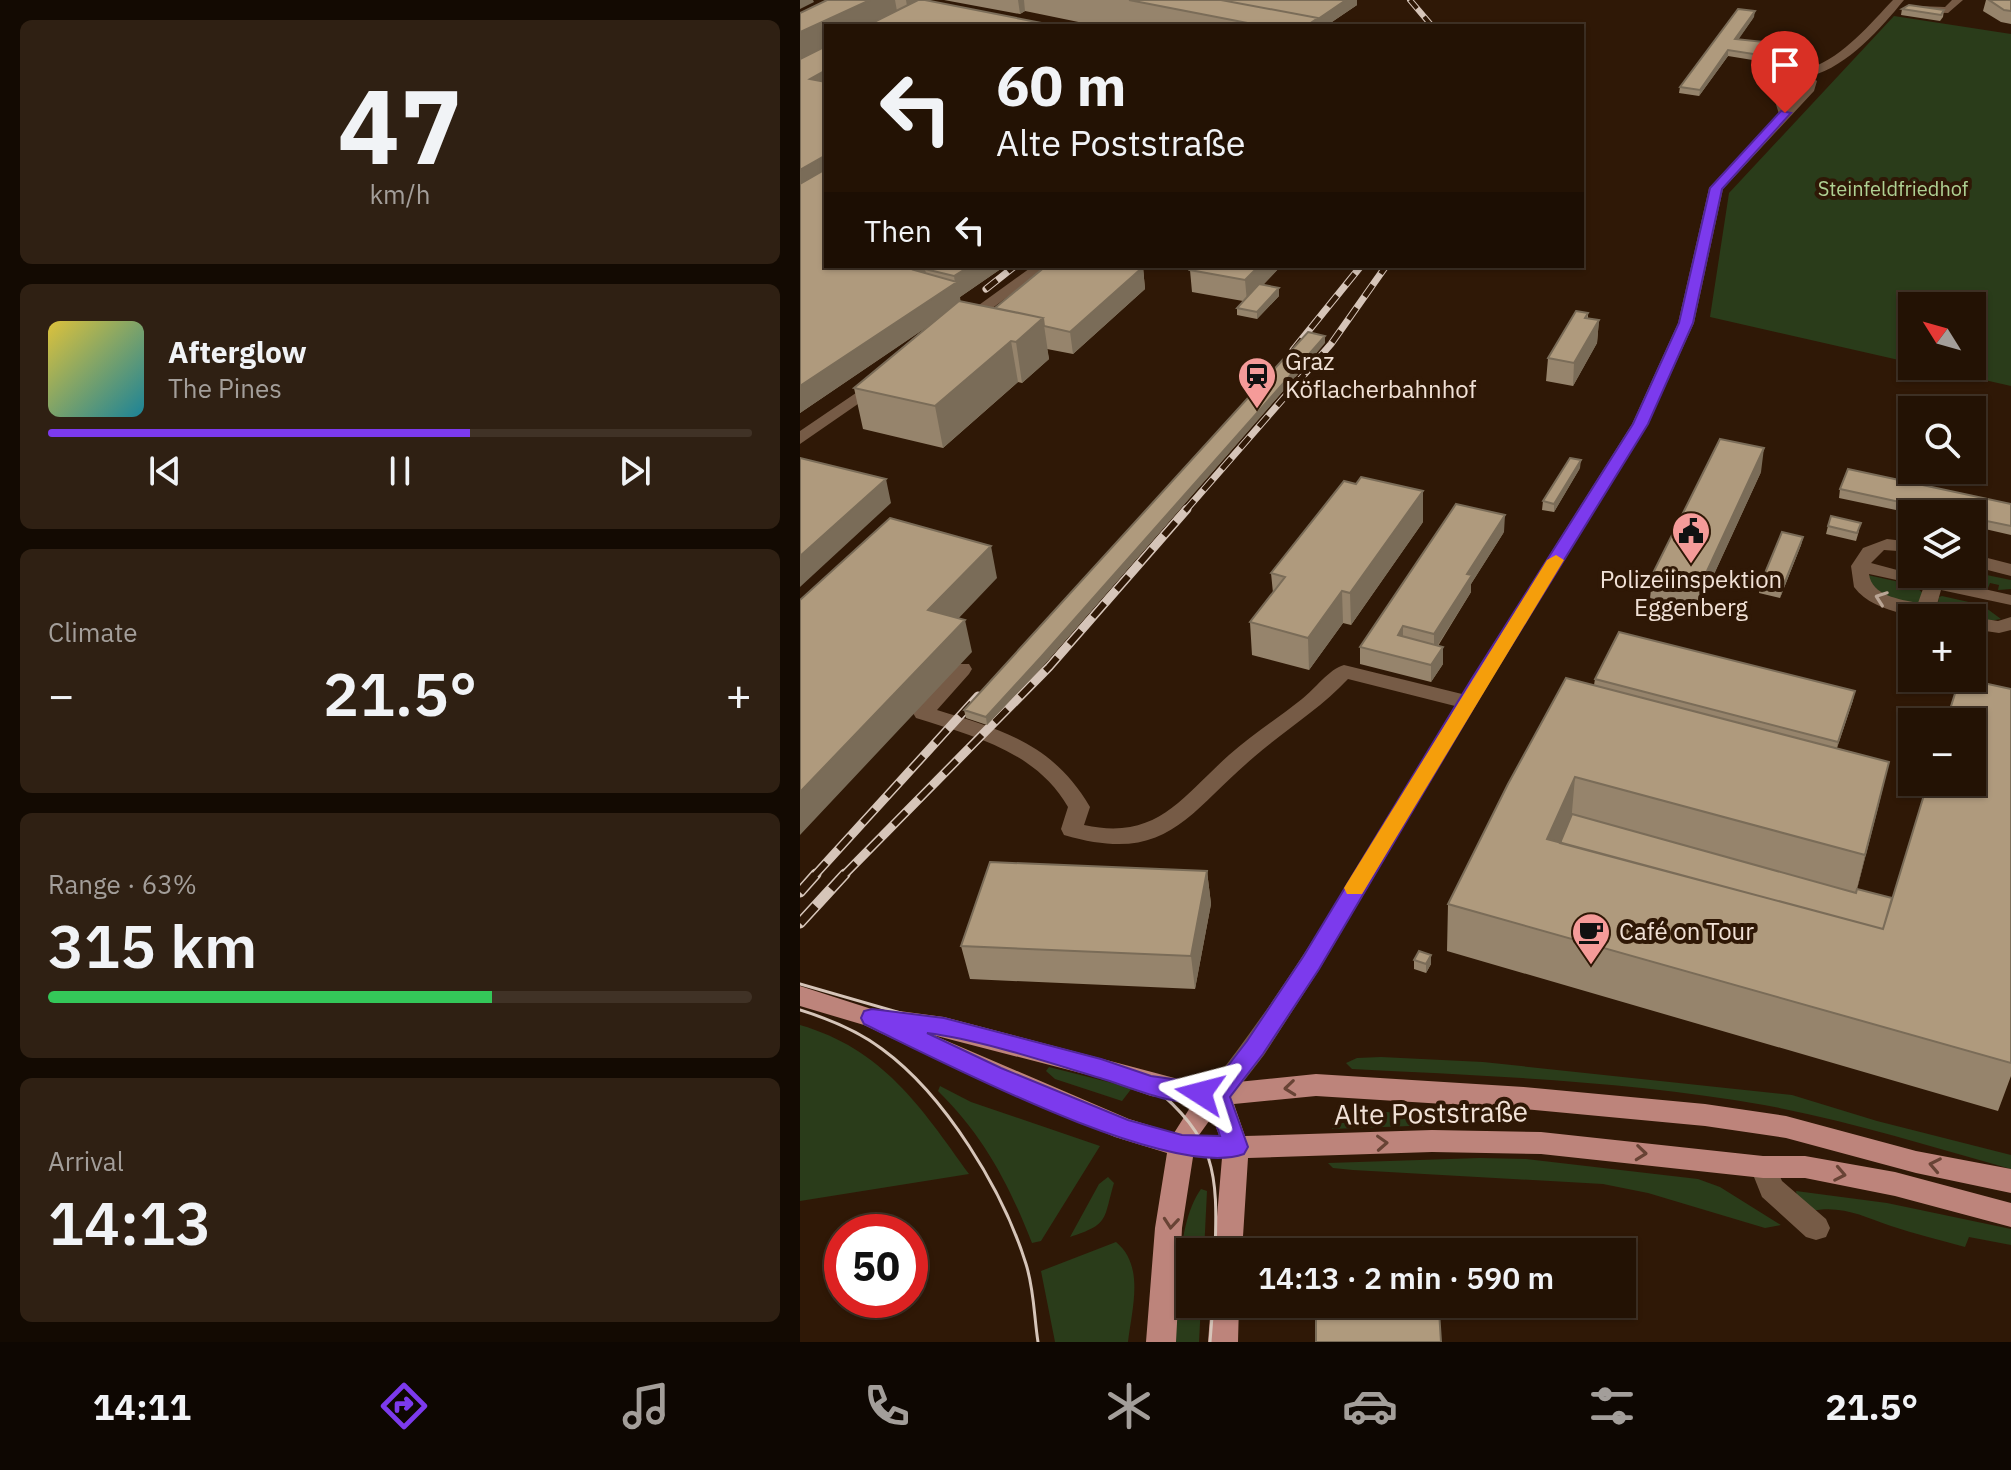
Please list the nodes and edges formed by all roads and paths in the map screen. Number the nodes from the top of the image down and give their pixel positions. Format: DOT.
graph roads {
  1 [pos="1958,0"];
  2 [pos="1896,3"];
  3 [pos="1803,76"];
  4 [pos="1785,113"];
  5 [pos="1039,268"];
  6 [pos="953,330"];
  7 [pos="889,376"];
  8 [pos="800,439"];
  9 [pos="1898,547"];
  10 [pos="1986,564"];
  11 [pos="1860,566"];
  12 [pos="2011,570"];
  13 [pos="1898,572"];
  14 [pos="1966,588"];
  15 [pos="2010,601"];
  16 [pos="1898,604"];
  17 [pos="2011,623"];
  18 [pos="1986,625"];
  19 [pos="962,669"];
  20 [pos="1467,702"];
  21 [pos="800,996"];
  22 [pos="872,1018"];
  23 [pos="1218,1095"];
  24 [pos="1182,1146"];
  25 [pos="1236,1147"];
  26 [pos="1763,1167"];
  27 [pos="2011,1181"];
  28 [pos="2011,1215"];
  29 [pos="1816,1228"];
  30 [pos="1229,1238"];
  31 [pos="1224,1318"];
  32 [pos="1161,1342"];
  33 [pos="1223,1342"];
  1 -- 2 [label="street"];
  2 -- 3 [label="street"];
  3 -- 4 [label="street"];
  3 -- 4 [label="street"];
  4 -- 20 [label="street"];
  5 -- 6 [label="street"];
  7 -- 8 [label="street"];
  9 -- 11 [label="street"];
  10 -- 12 [label="street"];
  11 -- 13 [label="street"];
  16 -- 11 [label="street, one-way"];
  14 -- 15 [label="street"];
  17 -- 18 [label="street"];
  19 -- 20 [label="street"];
  20 -- 23 [label="street"];
  21 -- 22 [label="main road, Alte Poststraße"];
  22 -- 23 [label="main road, Alte Poststraße"];
  22 -- 24 [label="main road, Alte Poststraße"];
  23 -- 24 [label="main road"];
  23 -- 25 [label="main road"];
  27 -- 23 [label="main road, Alte Poststraße, one-way"];
  24 -- 25 [label="main road, Alte Poststraße"];
  24 -- 32 [label="main road, one-way"];
  25 -- 26 [label="main road, Alte Poststraße, one-way"];
  25 -- 30 [label="main road"];
  26 -- 28 [label="main road, Alte Poststraße, one-way"];
  26 -- 29 [label="street"];
  31 -- 33 [label="main road"];
}
